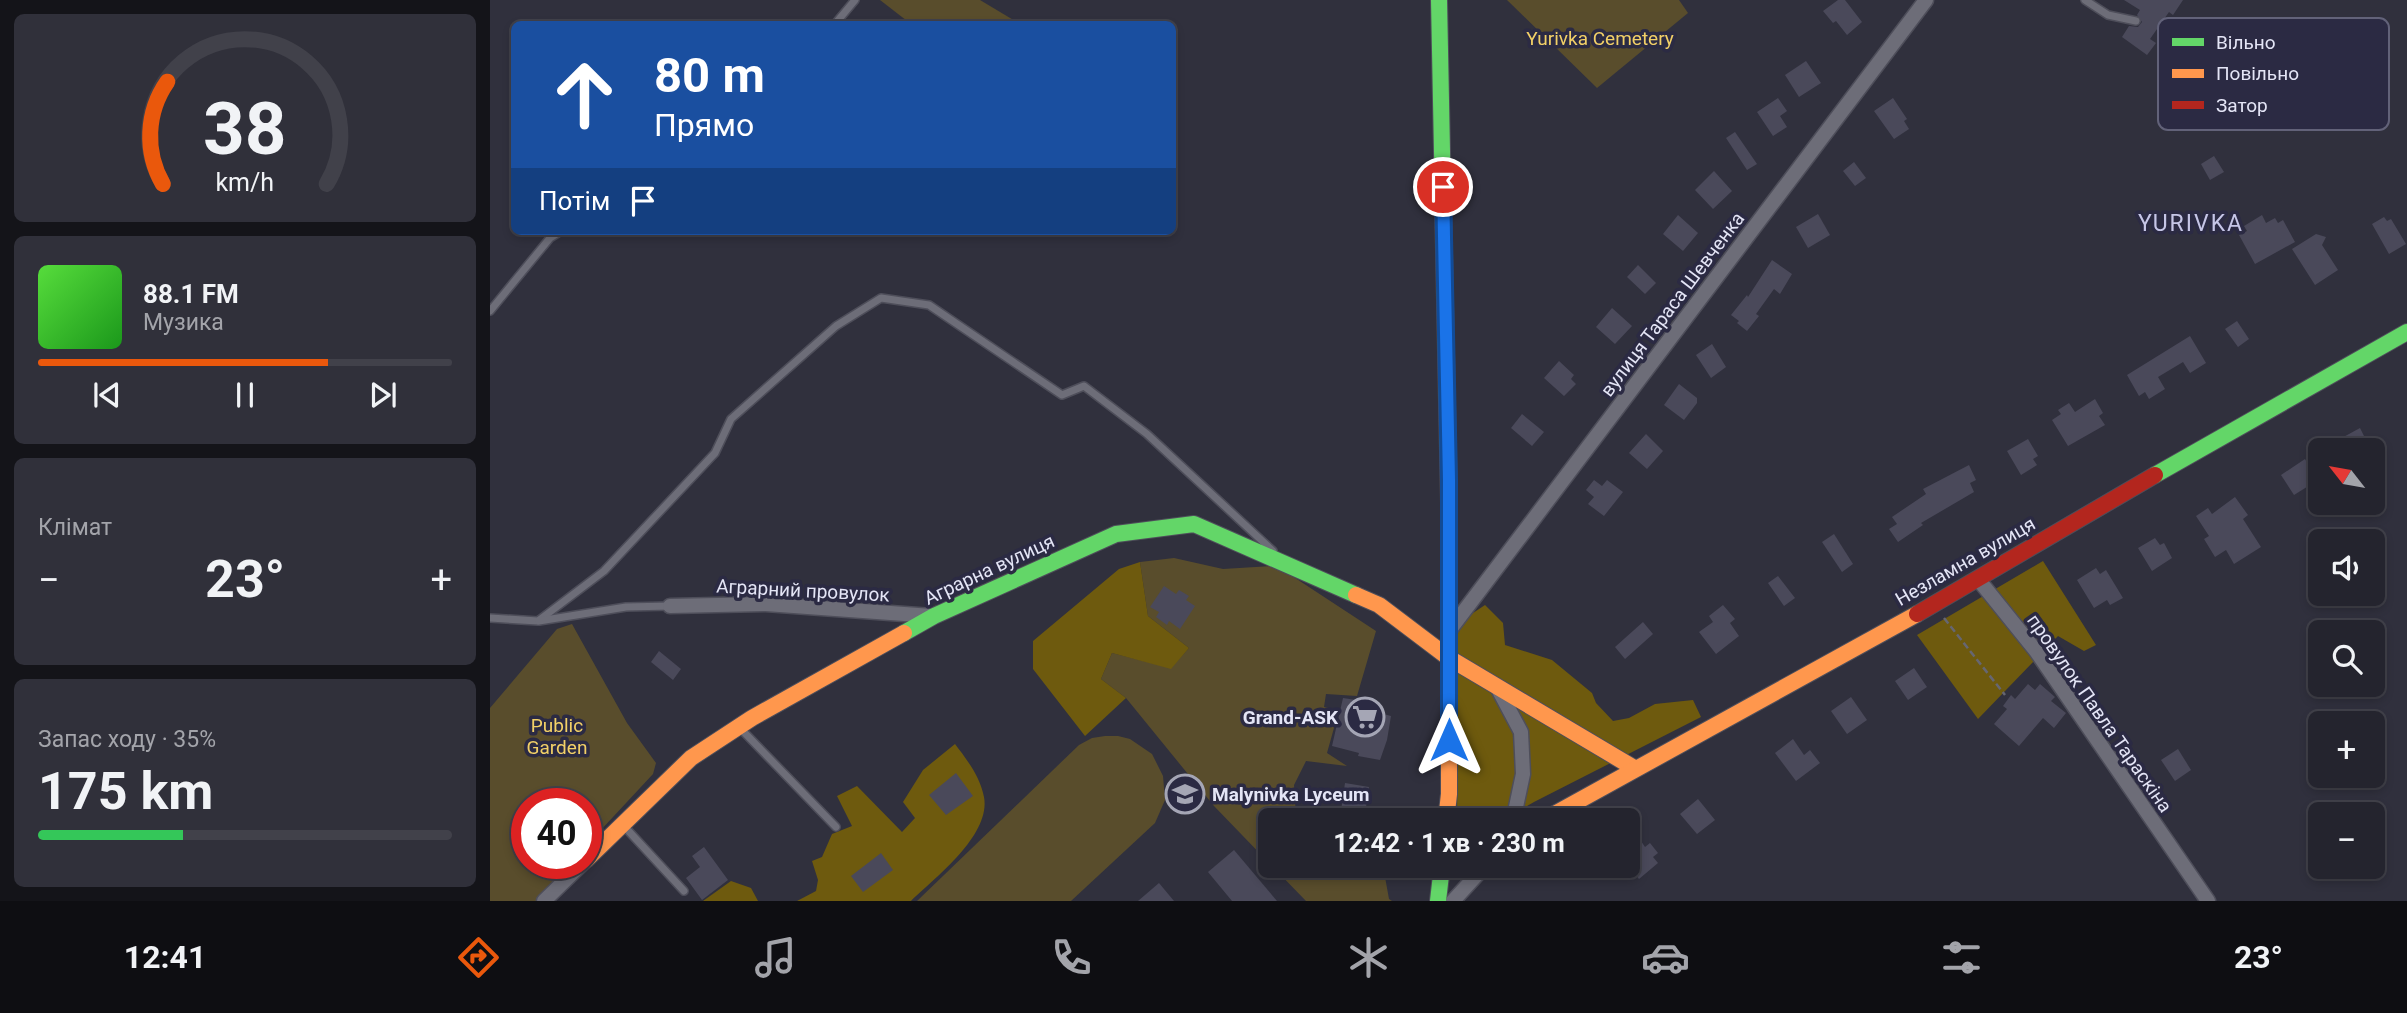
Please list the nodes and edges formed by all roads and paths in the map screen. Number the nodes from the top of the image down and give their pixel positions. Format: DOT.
graph roads {
  1 [pos="855,0"];
  2 [pos="1439,0"];
  3 [pos="1926,0"];
  4 [pos="2085,0"];
  5 [pos="838,21"];
  6 [pos="2136,21"];
  7 [pos="555,235"];
  8 [pos="490,311"];
  9 [pos="2407,332"];
  10 [pos="1290,567"];
  11 [pos="1978,579"];
  12 [pos="1933,604"];
  13 [pos="670,606"];
  14 [pos="934,616"];
  15 [pos="490,618"];
  16 [pos="538,621"];
  17 [pos="1449,631"];
  18 [pos="1449,658"];
  19 [pos="1497,687"];
  20 [pos="2005,695"];
  21 [pos="738,727"];
  22 [pos="1634,768"];
  23 [pos="1447,808"];
  24 [pos="1516,808"];
  25 [pos="1565,808"];
  26 [pos="622,825"];
  27 [pos="836,827"];
  28 [pos="602,844"];
  29 [pos="1441,878"];
  30 [pos="1474,878"];
  31 [pos="567,879"];
  32 [pos="684,891"];
  33 [pos="544,901"];
  34 [pos="1438,901"];
  35 [pos="1453,901"];
  36 [pos="2208,901"];
  1 -- 5 [label="lane"];
  2 -- 17 [label="street"];
  3 -- 17 [label="street, вулиця Тараса Шевченка"];
  4 -- 6 [label="lane"];
  7 -- 8 [label="lane"];
  9 -- 11 [label="street, Незламна вулиця"];
  10 -- 14 [label="street, Аграрна вулиця"];
  10 -- 16 [label="lane"];
  10 -- 18 [label="street, Аграрна вулиця"];
  11 -- 12 [label="street, Незламна вулиця"];
  11 -- 36 [label="street, провулок Павла Тараскіна"];
  12 -- 20 [label="path"];
  12 -- 22 [label="street, Незламна вулиця"];
  13 -- 14 [label="street, Аграрний провулок"];
  13 -- 16 [label="lane"];
  14 -- 21 [label="street, Аграрна вулиця"];
  15 -- 16 [label="lane"];
  17 -- 18 [label="street"];
  18 -- 19 [label="street, Аграрна вулиця"];
  18 -- 23 [label="street"];
  19 -- 22 [label="street, Аграрна вулиця"];
  19 -- 24 [label="street"];
  21 -- 26 [label="street, Аграрна вулиця"];
  21 -- 27 [label="lane"];
  22 -- 25 [label="street, Незламна вулиця"];
  26 -- 28 [label="street, Аграрна вулиця"];
  26 -- 32 [label="lane"];
  29 -- 34 [label="street"];
  30 -- 35 [label="street"];
  31 -- 33 [label="street, Аграрна вулиця"];
}
